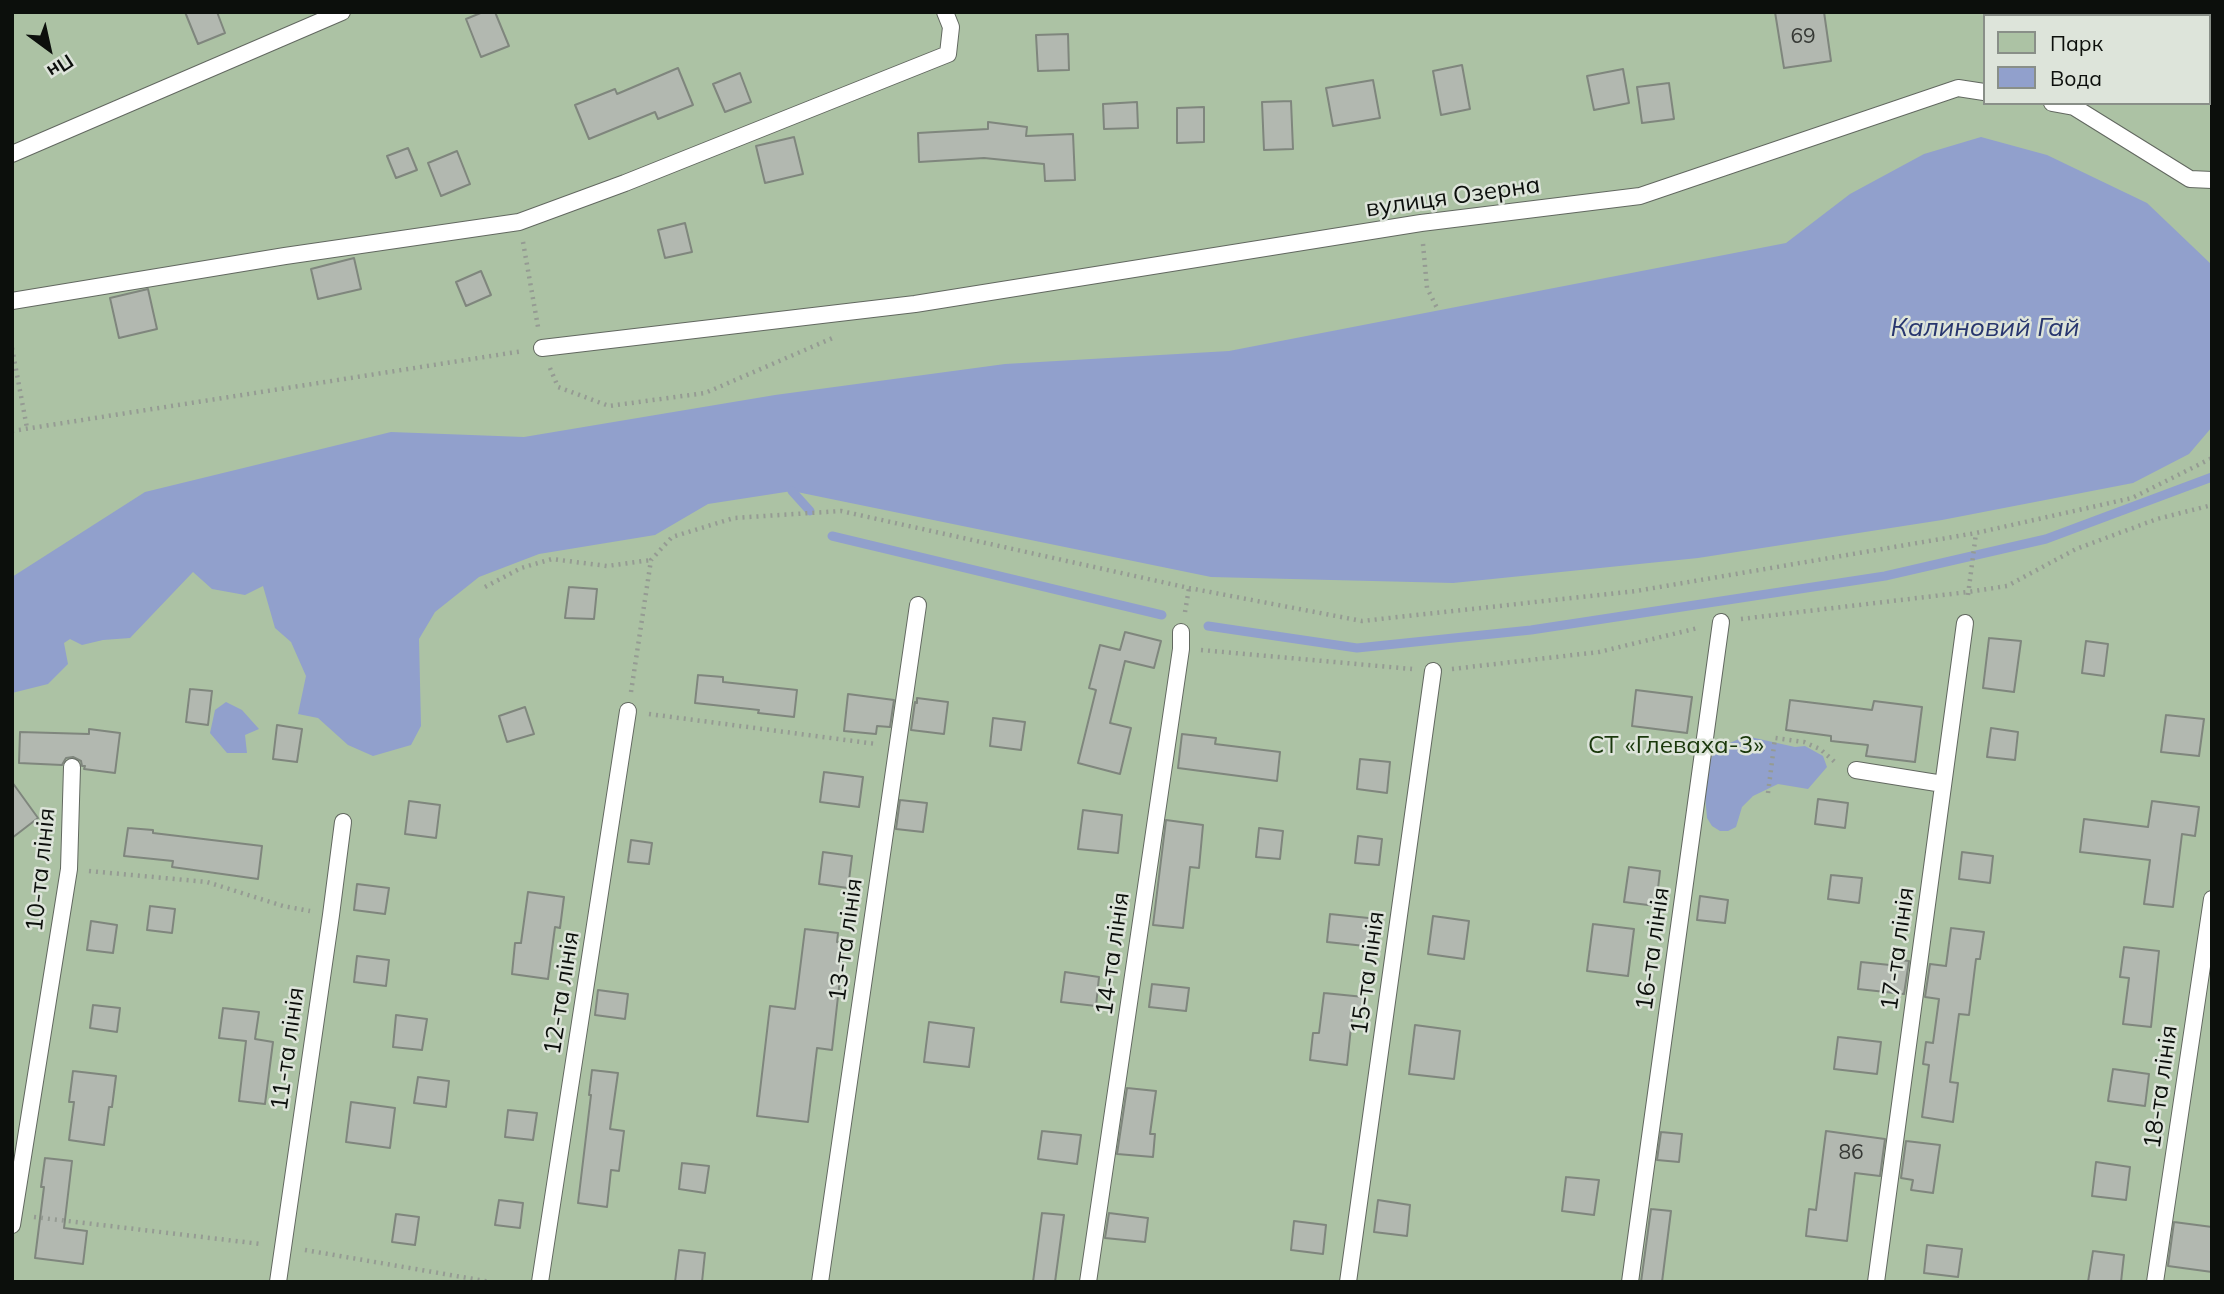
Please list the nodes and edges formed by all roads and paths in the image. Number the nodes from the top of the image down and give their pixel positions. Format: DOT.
graph roads {
  1 [pos="342,12"];
  2 [pos="945,12"];
  3 [pos="1982,92"];
  4 [pos="2063,105"];
  5 [pos="12,154"];
  6 [pos="2212,180"];
  7 [pos="519,222"];
  8 [pos="1421,223"];
  9 [pos="12,301"];
  10 [pos="1438,310"];
  11 [pos="841,335"];
  12 [pos="12,348"];
  13 [pos="542,348"];
  14 [pos="27,428"];
  15 [pos="12,431"];
  16 [pos="2212,458"];
  17 [pos="2212,505"];
  18 [pos="1976,533"];
  19 [pos="652,560"];
  20 [pos="485,587"];
  21 [pos="1969,592"];
  22 [pos="918,605"];
  23 [pos="1967,606"];
  24 [pos="1721,622"];
  25 [pos="1965,623"];
  26 [pos="1181,640"];
  27 [pos="1433,671"];
  28 [pos="628,711"];
  29 [pos="897,747"];
  30 [pos="72,767"];
  31 [pos="1856,771"];
  32 [pos="1943,784"];
  33 [pos="1768,793"];
  34 [pos="342,822"];
  35 [pos="69,869"];
  36 [pos="2212,900"];
  37 [pos="331,915"];
  38 [pos="13,1220"];
  39 [pos="282,1247"];
  40 [pos="278,1282"];
  41 [pos="491,1282"];
  42 [pos="540,1282"];
  43 [pos="820,1282"];
  44 [pos="1088,1282"];
  45 [pos="1348,1282"];
  46 [pos="1630,1282"];
  47 [pos="1876,1282"];
  48 [pos="2155,1282"];
  1 -- 5 [label="lane"];
  2 -- 7 [label="lane"];
  3 -- 8 [label="lane, вулиця Озерна"];
  4 -- 6 [label="lane"];
  7 -- 9 [label="lane"];
  7 -- 13 [label="path"];
  8 -- 10 [label="path"];
  8 -- 13 [label="lane, вулиця Озерна"];
  11 -- 13 [label="path"];
  12 -- 14 [label="path"];
  13 -- 14 [label="path"];
  14 -- 15 [label="path"];
  16 -- 18 [label="path"];
  17 -- 21 [label="path"];
  18 -- 19 [label="path"];
  18 -- 21 [label="path"];
  19 -- 20 [label="path"];
  19 -- 28 [label="path"];
  21 -- 23 [label="path"];
  21 -- 24 [label="path"];
  22 -- 29 [label="lane, 13-та лінія"];
  24 -- 27 [label="path"];
  24 -- 46 [label="lane, 16-та лінія"];
  25 -- 32 [label="lane, 17-та лінія"];
  26 -- 27 [label="path"];
  26 -- 44 [label="lane, 14-та лінія"];
  27 -- 45 [label="lane, 15-та лінія"];
  28 -- 29 [label="path"];
  28 -- 42 [label="lane, 12-та лінія"];
  29 -- 43 [label="lane, 13-та лінія"];
  30 -- 35 [label="lane, 10-та лінія"];
  31 -- 32 [label="lane"];
  31 -- 33 [label="path"];
  32 -- 47 [label="lane, 17-та лінія"];
  34 -- 37 [label="lane, 11-та лінія"];
  35 -- 37 [label="path"];
  35 -- 38 [label="lane, 10-та лінія"];
  36 -- 48 [label="lane, 18-та лінія"];
  37 -- 39 [label="lane, 11-та лінія"];
  38 -- 39 [label="path"];
  39 -- 40 [label="lane, 11-та лінія"];
  39 -- 41 [label="path"];
}
